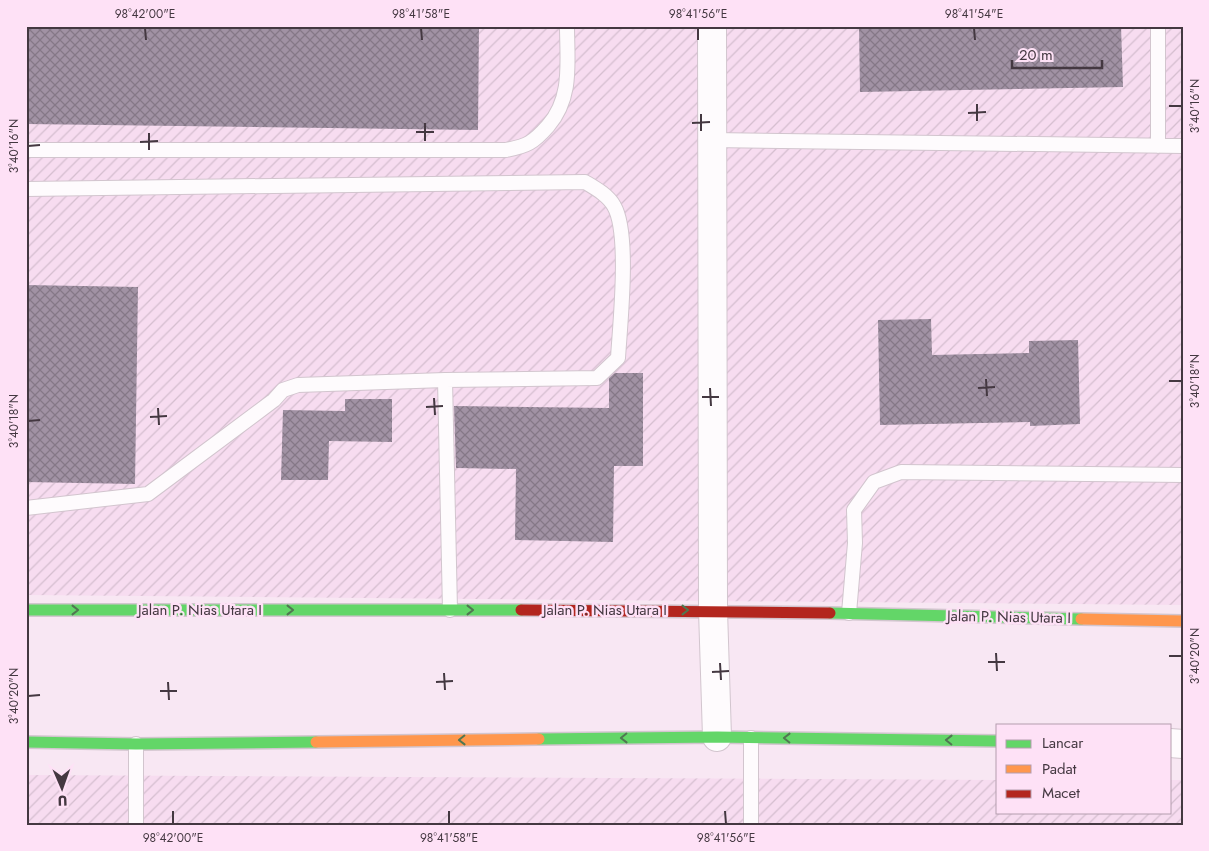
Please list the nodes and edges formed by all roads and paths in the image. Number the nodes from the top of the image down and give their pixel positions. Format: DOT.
graph roads {
  1 [pos="567,26"];
  2 [pos="712,26"];
  3 [pos="1158,26"];
  4 [pos="712,140"];
  5 [pos="1158,146"];
  6 [pos="1183,146"];
  7 [pos="26,150"];
  8 [pos="26,189"];
  9 [pos="445,380"];
  10 [pos="1183,475"];
  11 [pos="26,508"];
  12 [pos="26,610"];
  13 [pos="450,610"];
  14 [pos="713,610"];
  15 [pos="848,613"];
  16 [pos="1183,621"];
  17 [pos="717,737"];
  18 [pos="751,738"];
  19 [pos="996,741"];
  20 [pos="26,742"];
  21 [pos="136,744"];
  22 [pos="136,825"];
  23 [pos="751,825"];
  1 -- 7 [label="lane"];
  2 -- 4 [label="street"];
  3 -- 5 [label="lane"];
  4 -- 5 [label="lane"];
  4 -- 14 [label="street"];
  5 -- 6 [label="lane"];
  8 -- 9 [label="lane"];
  9 -- 11 [label="lane"];
  9 -- 13 [label="lane"];
  10 -- 15 [label="lane"];
  12 -- 13 [label="street, Jalan P. Nias Utara I, one-way"];
  13 -- 14 [label="street, Jalan P. Nias Utara I, one-way"];
  14 -- 15 [label="street, Jalan P. Nias Utara I"];
  14 -- 17 [label="street"];
  15 -- 16 [label="street, Jalan P. Nias Utara I"];
  17 -- 18 [label="street"];
  17 -- 21 [label="street, one-way"];
  19 -- 18 [label="street, one-way"];
  18 -- 23 [label="lane"];
  20 -- 21 [label="street"];
  21 -- 22 [label="lane"];
}
